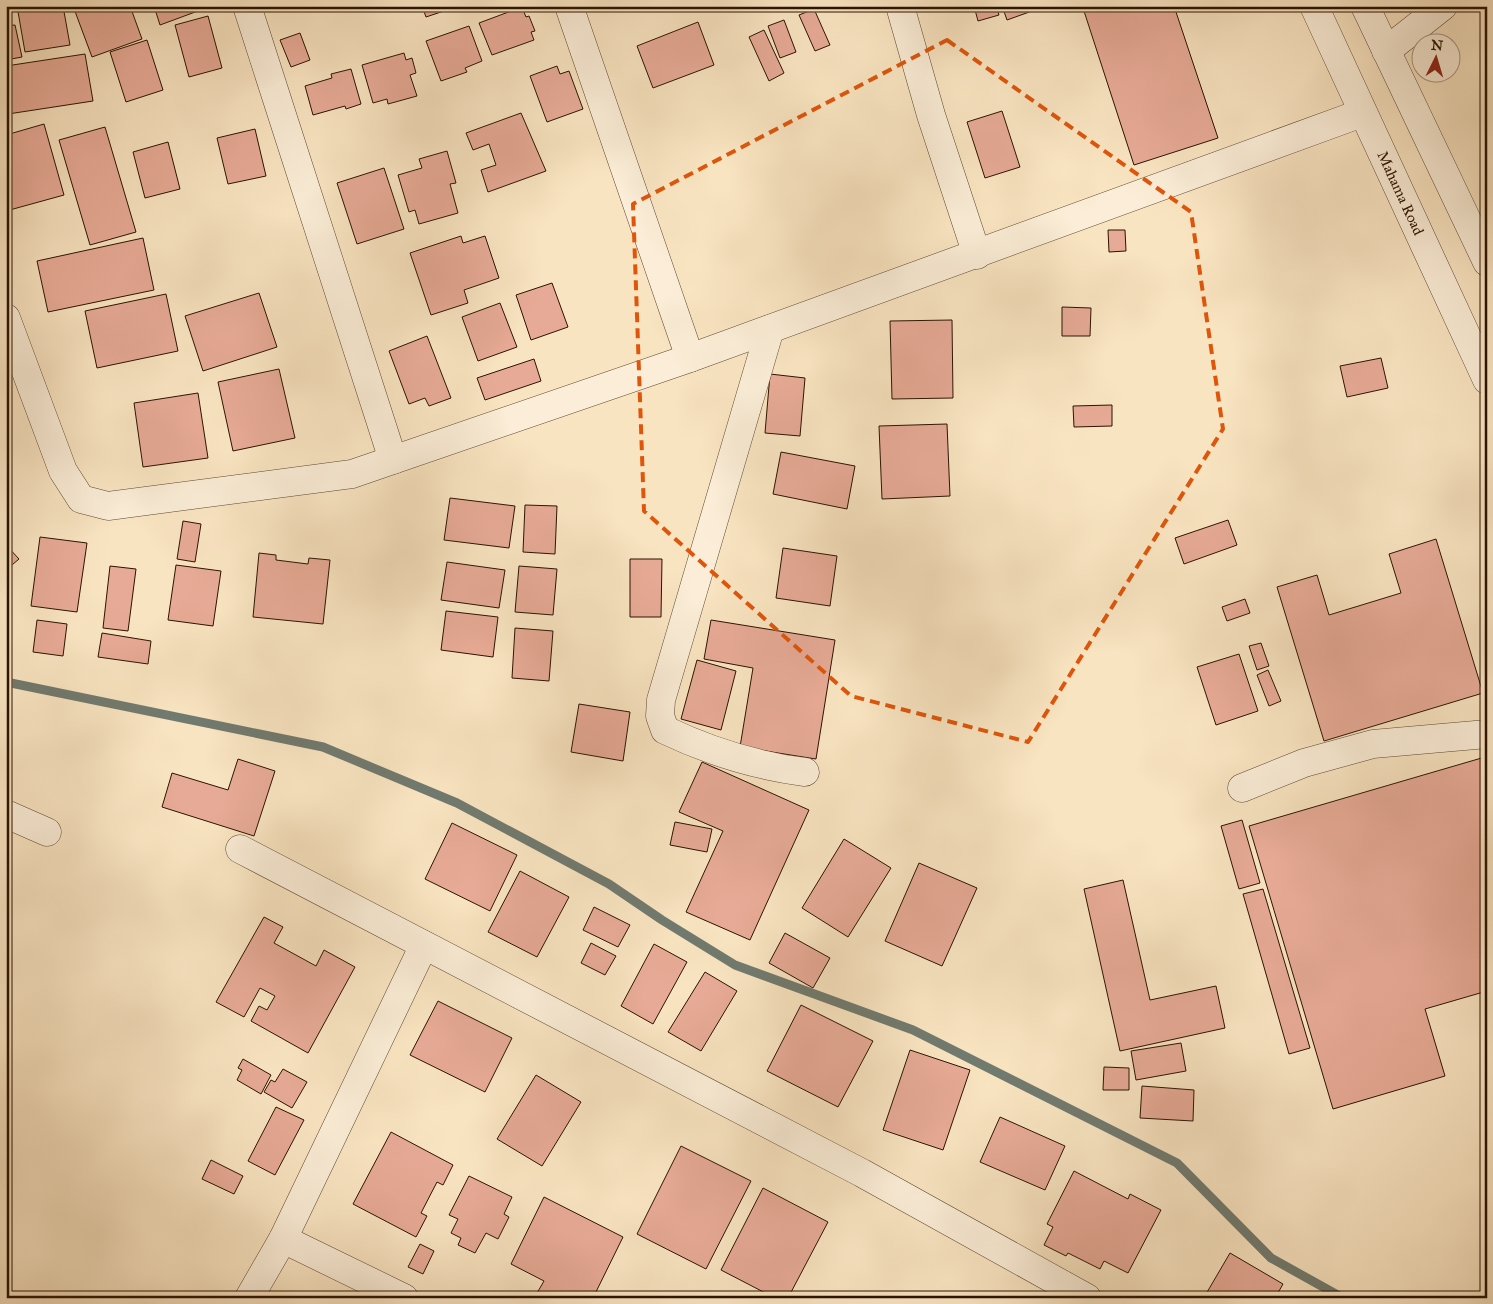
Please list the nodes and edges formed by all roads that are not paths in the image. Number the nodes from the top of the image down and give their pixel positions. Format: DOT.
graph roads {
  1 [pos="248,6"];
  2 [pos="569,6"];
  3 [pos="900,6"];
  4 [pos="1314,6"];
  5 [pos="1365,6"];
  6 [pos="1443,6"];
  7 [pos="1386,51"];
  8 [pos="1362,113"];
  9 [pos="977,255"];
  10 [pos="1487,262"];
  11 [pos="6,318"];
  12 [pos="770,329"];
  13 [pos="690,358"];
  14 [pos="1487,380"];
  15 [pos="393,460"];
  16 [pos="1487,734"];
  17 [pos="805,772"];
  18 [pos="1242,788"];
  19 [pos="6,814"];
  20 [pos="47,832"];
  21 [pos="240,849"];
  22 [pos="424,945"];
  23 [pos="283,1239"];
  24 [pos="249,1298"];
  25 [pos="404,1298"];
  26 [pos="1087,1298"];
  1 -- 15 [label="street"];
  2 -- 13 [label="street"];
  3 -- 9 [label="street"];
  4 -- 8 [label="street, Mahama Road"];
  5 -- 7 [label="street"];
  6 -- 7 [label="street"];
  7 -- 10 [label="street"];
  8 -- 9 [label="street"];
  8 -- 14 [label="street, Mahama Road"];
  9 -- 12 [label="street"];
  11 -- 15 [label="street"];
  12 -- 13 [label="street"];
  12 -- 17 [label="street"];
  13 -- 15 [label="street"];
  16 -- 18 [label="street"];
  19 -- 20 [label="street"];
  21 -- 22 [label="street"];
  22 -- 23 [label="street"];
  22 -- 26 [label="street"];
  23 -- 24 [label="street"];
  23 -- 25 [label="street"];
}
